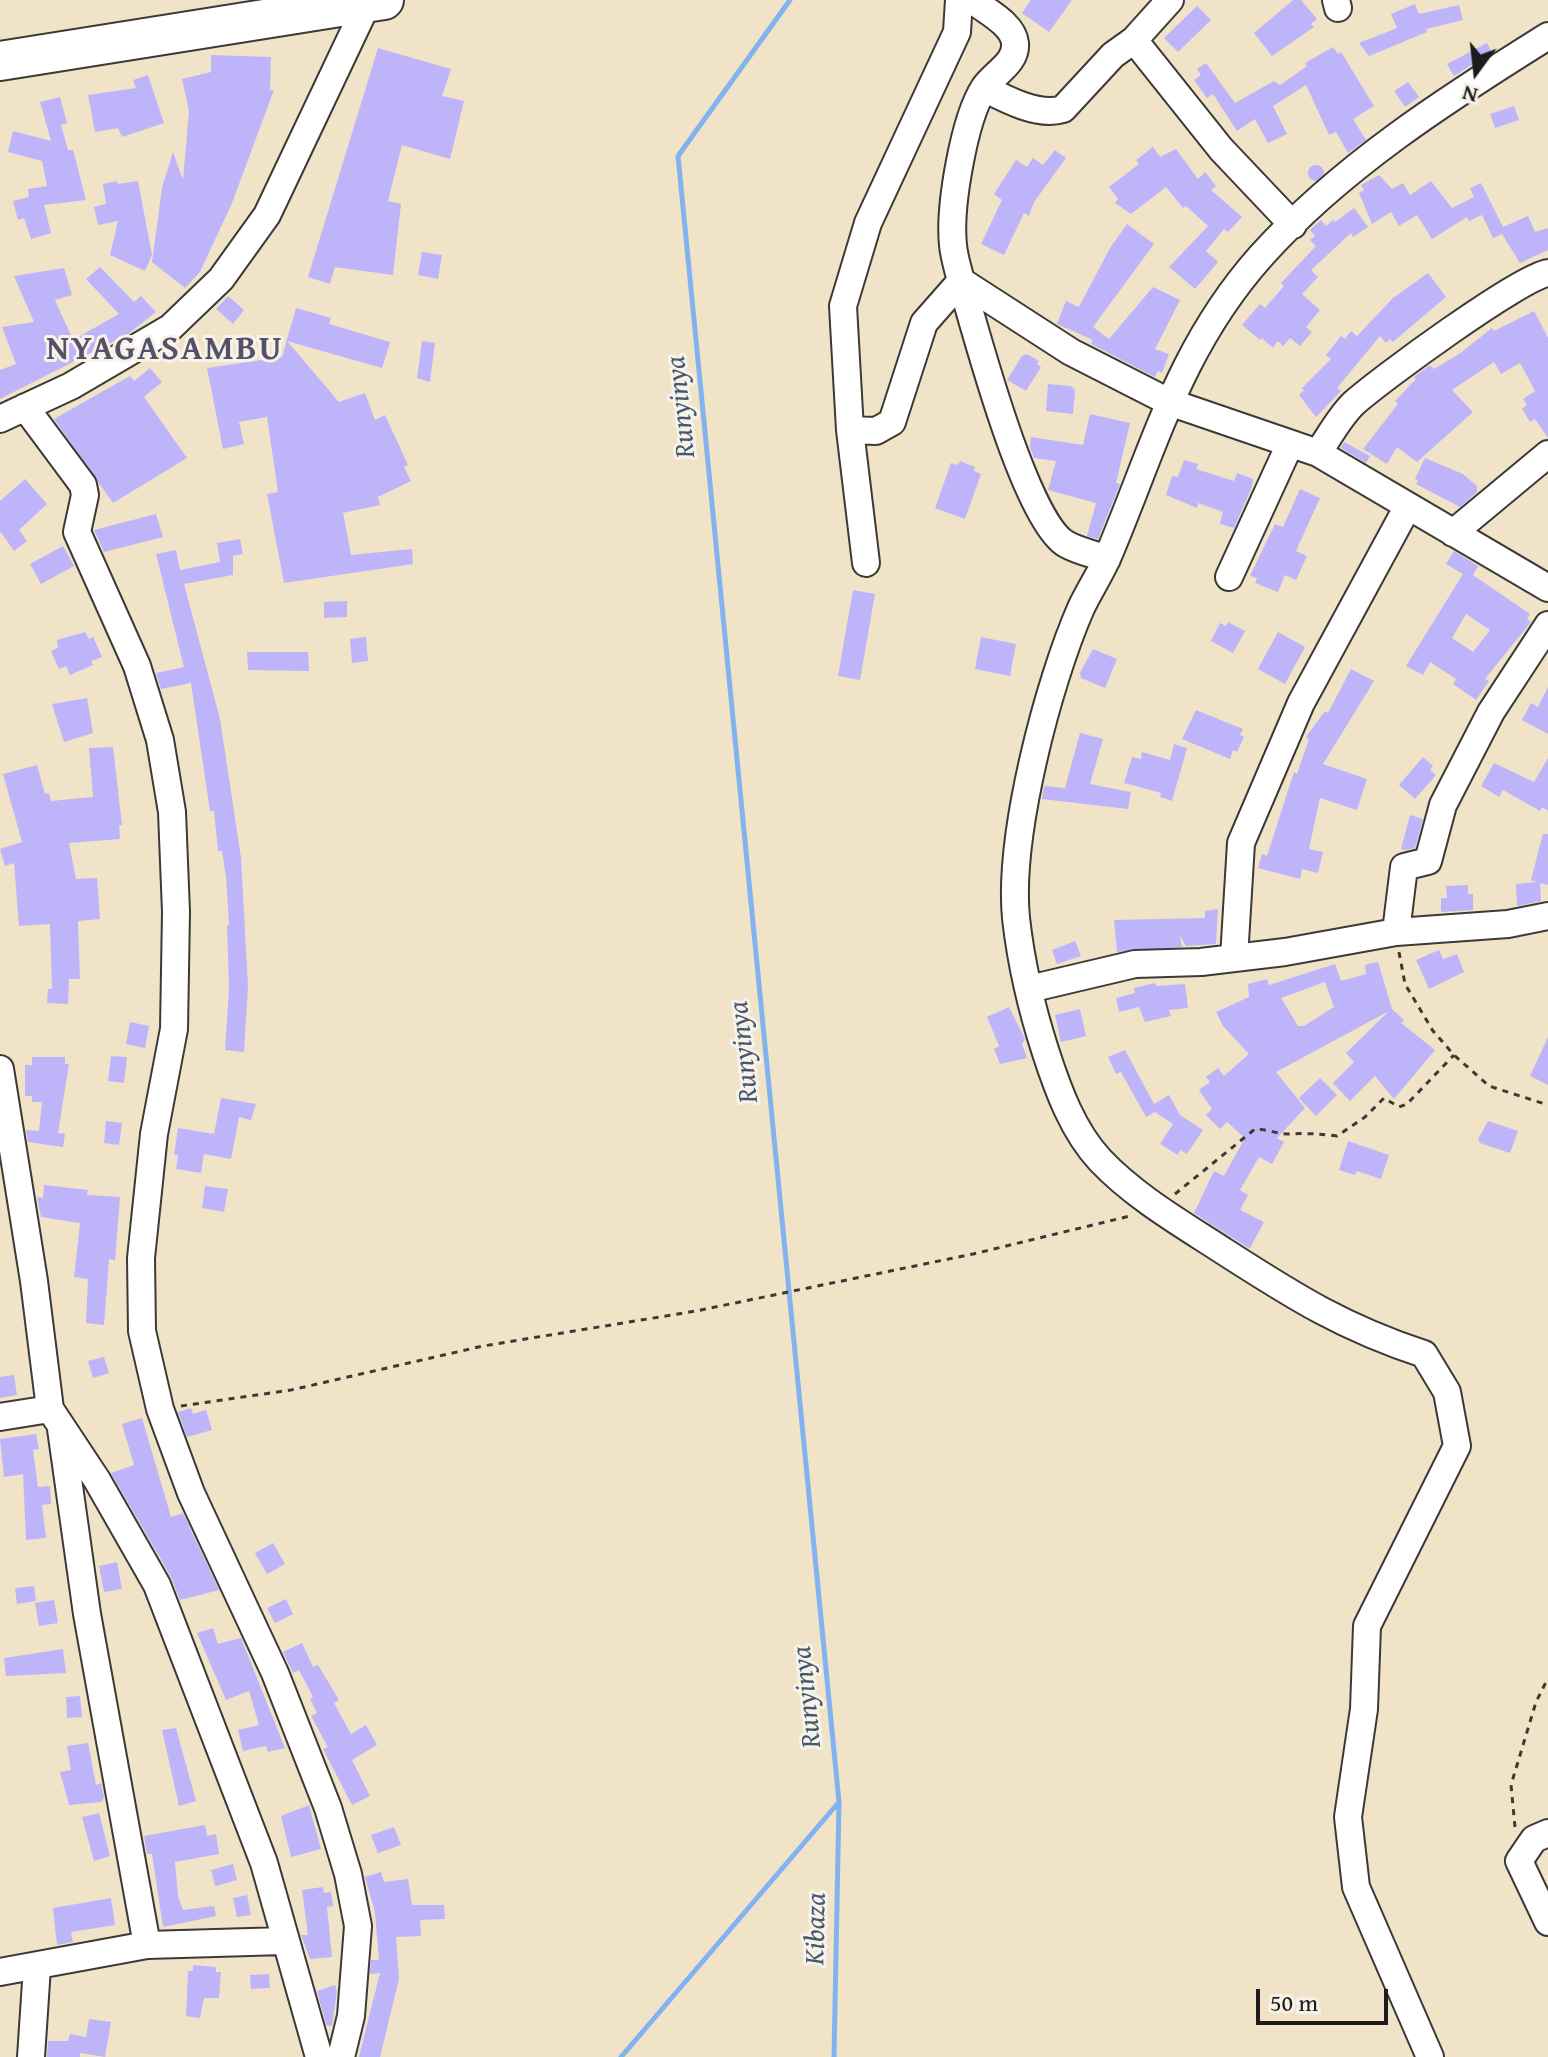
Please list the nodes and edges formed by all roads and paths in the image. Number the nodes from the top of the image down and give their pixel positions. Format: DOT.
graph roads {
  1 [pos="959,0"];
  2 [pos="972,0"];
  3 [pos="1170,0"];
  4 [pos="376,2"];
  5 [pos="1548,36"];
  6 [pos="1134,40"];
  7 [pos="0,61"];
  8 [pos="984,88"];
  9 [pos="1293,225"];
  10 [pos="1548,273"];
  11 [pos="961,281"];
  12 [pos="1169,402"];
  13 [pos="25,407"];
  14 [pos="0,419"];
  15 [pos="850,430"];
  16 [pos="1290,444"];
  17 [pos="1318,453"];
  18 [pos="1548,454"];
  19 [pos="1408,506"];
  20 [pos="1453,533"];
  21 [pos="1107,559"];
  22 [pos="866,563"];
  23 [pos="1229,577"];
  24 [pos="1548,588"];
  25 [pos="1548,625"];
  26 [pos="1548,916"];
  27 [pos="1396,932"];
  28 [pos="1234,958"];
  29 [pos="1029,989"];
  30 [pos="1454,1055"];
  31 [pos="0,1069"];
  32 [pos="1548,1105"];
  33 [pos="1159,1209"];
  34 [pos="160,1409"];
  35 [pos="0,1417"];
  36 [pos="55,1419"];
  37 [pos="1548,1678"];
  38 [pos="1548,1833"];
  39 [pos="1519,1861"];
  40 [pos="1548,1922"];
  41 [pos="284,1941"];
  42 [pos="147,1945"];
  43 [pos="37,1967"];
  44 [pos="0,1972"];
  45 [pos="31,2057"];
  46 [pos="319,2057"];
  47 [pos="341,2057"];
  48 [pos="1430,2057"];
  1 -- 15 [label="street"];
  2 -- 8 [label="street"];
  3 -- 6 [label="street"];
  4 -- 7 [label="highway"];
  4 -- 13 [label="street"];
  5 -- 9 [label="street"];
  6 -- 8 [label="street"];
  6 -- 9 [label="street"];
  8 -- 11 [label="street"];
  9 -- 12 [label="street"];
  10 -- 17 [label="street"];
  11 -- 12 [label="street"];
  11 -- 15 [label="street"];
  11 -- 21 [label="street"];
  12 -- 16 [label="street"];
  12 -- 21 [label="street"];
  13 -- 14 [label="street"];
  13 -- 34 [label="street"];
  15 -- 22 [label="street"];
  16 -- 17 [label="street"];
  16 -- 23 [label="street"];
  17 -- 19 [label="street"];
  18 -- 20 [label="street"];
  19 -- 20 [label="street"];
  19 -- 28 [label="street"];
  20 -- 24 [label="street"];
  21 -- 29 [label="street"];
  25 -- 27 [label="street"];
  26 -- 27 [label="street"];
  27 -- 28 [label="street"];
  27 -- 30 [label="path"];
  28 -- 29 [label="street"];
  29 -- 33 [label="street"];
  30 -- 32 [label="path"];
  30 -- 33 [label="path"];
  31 -- 36 [label="street"];
  33 -- 34 [label="path"];
  33 -- 48 [label="street"];
  34 -- 47 [label="street"];
  35 -- 36 [label="street"];
  36 -- 41 [label="street"];
  36 -- 42 [label="street"];
  37 -- 39 [label="path"];
  38 -- 39 [label="street"];
  39 -- 40 [label="street"];
  41 -- 42 [label="street"];
  41 -- 46 [label="street"];
  42 -- 43 [label="street"];
  43 -- 44 [label="street"];
  43 -- 45 [label="street"];
}
